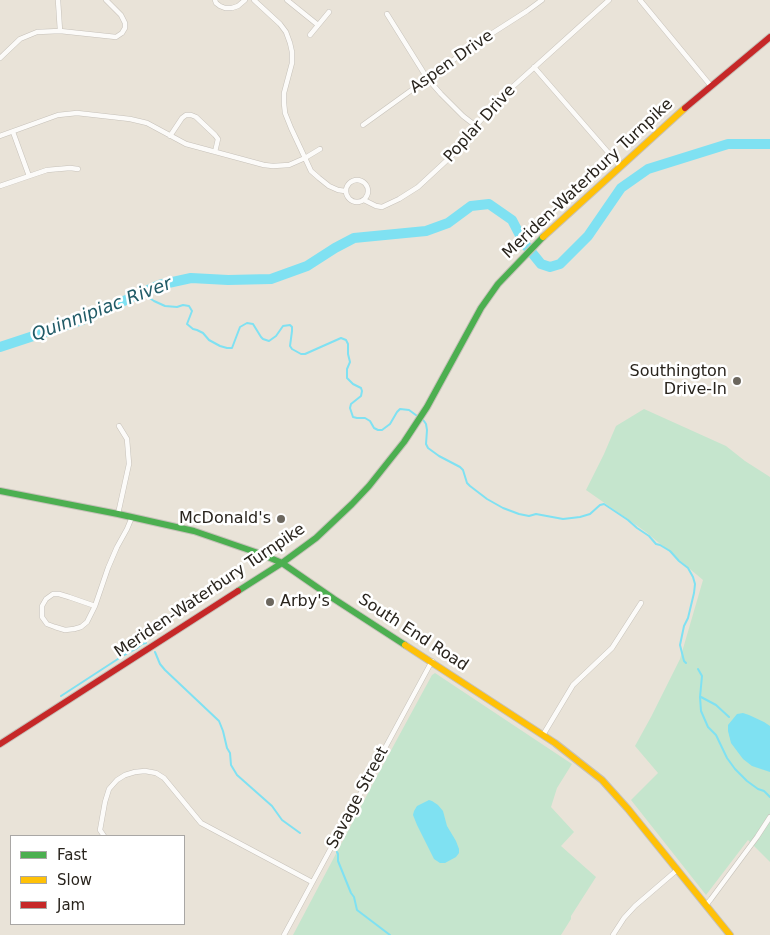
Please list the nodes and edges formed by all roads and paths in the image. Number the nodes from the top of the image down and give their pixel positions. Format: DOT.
graph roads {
  1 [pos="58,0"];
  2 [pos="106,0"];
  3 [pos="215,0"];
  4 [pos="245,0"];
  5 [pos="254,0"];
  6 [pos="287,0"];
  7 [pos="542,0"];
  8 [pos="609,0"];
  9 [pos="640,0"];
  10 [pos="329,12"];
  11 [pos="387,14"];
  12 [pos="318,25"];
  13 [pos="60,31"];
  14 [pos="310,35"];
  15 [pos="770,37"];
  16 [pos="0,58"];
  17 [pos="534,67"];
  18 [pos="427,78"];
  19 [pos="711,86"];
  20 [pos="363,125"];
  21 [pos="476,126"];
  22 [pos="14,132"];
  23 [pos="0,136"];
  24 [pos="170,136"];
  25 [pos="320,149"];
  26 [pos="215,152"];
  27 [pos="305,158"];
  28 [pos="620,166"];
  29 [pos="78,169"];
  30 [pos="29,176"];
  31 [pos="0,186"];
  32 [pos="345,191"];
  33 [pos="364,200"];
  34 [pos="119,426"];
  35 [pos="0,491"];
  36 [pos="118,514"];
  37 [pos="132,517"];
  38 [pos="282,563"];
  39 [pos="641,603"];
  40 [pos="95,606"];
  41 [pos="432,662"];
  42 [pos="543,735"];
  43 [pos="0,744"];
  44 [pos="770,817"];
  45 [pos="103,835"];
  46 [pos="677,870"];
  47 [pos="312,882"];
  48 [pos="706,905"];
  49 [pos="284,935"];
  50 [pos="613,935"];
  51 [pos="730,935"];
  1 -- 13 [label="street"];
  2 -- 13 [label="street"];
  3 -- 4 [label="street"];
  5 -- 27 [label="street"];
  6 -- 12 [label="street"];
  7 -- 18 [label="street, Aspen Drive"];
  8 -- 17 [label="street, Poplar Drive"];
  9 -- 19 [label="street"];
  10 -- 12 [label="street"];
  11 -- 18 [label="street"];
  12 -- 14 [label="street"];
  13 -- 16 [label="street"];
  15 -- 19 [label="main road, Meriden-Waterbury Turnpike"];
  17 -- 21 [label="street, Poplar Drive"];
  17 -- 28 [label="street"];
  18 -- 20 [label="street, Aspen Drive"];
  18 -- 21 [label="street"];
  19 -- 28 [label="main road, Meriden-Waterbury Turnpike"];
  21 -- 33 [label="street, Poplar Drive"];
  22 -- 23 [label="street"];
  22 -- 24 [label="street"];
  22 -- 30 [label="street"];
  24 -- 26 [label="street"];
  24 -- 26 [label="street"];
  25 -- 27 [label="street"];
  26 -- 27 [label="street"];
  27 -- 32 [label="street"];
  28 -- 38 [label="main road, Meriden-Waterbury Turnpike"];
  29 -- 30 [label="street"];
  30 -- 31 [label="street"];
  32 -- 33 [label="street"];
  32 -- 33 [label="street"];
  34 -- 36 [label="street"];
  35 -- 36 [label="main road, South End Road"];
  36 -- 37 [label="main road, South End Road"];
  37 -- 38 [label="main road, South End Road"];
  37 -- 40 [label="street"];
  38 -- 41 [label="main road, South End Road"];
  38 -- 43 [label="main road, Meriden-Waterbury Turnpike"];
  39 -- 42 [label="street"];
  40 -- 40 [label="street"];
  41 -- 42 [label="main road, South End Road"];
  41 -- 47 [label="street, Savage Street"];
  42 -- 46 [label="main road, South End Road"];
  44 -- 48 [label="street"];
  45 -- 47 [label="street"];
  46 -- 48 [label="main road, South End Road"];
  46 -- 50 [label="street"];
  47 -- 49 [label="street, Savage Street"];
  48 -- 51 [label="main road, South End Road"];
}
